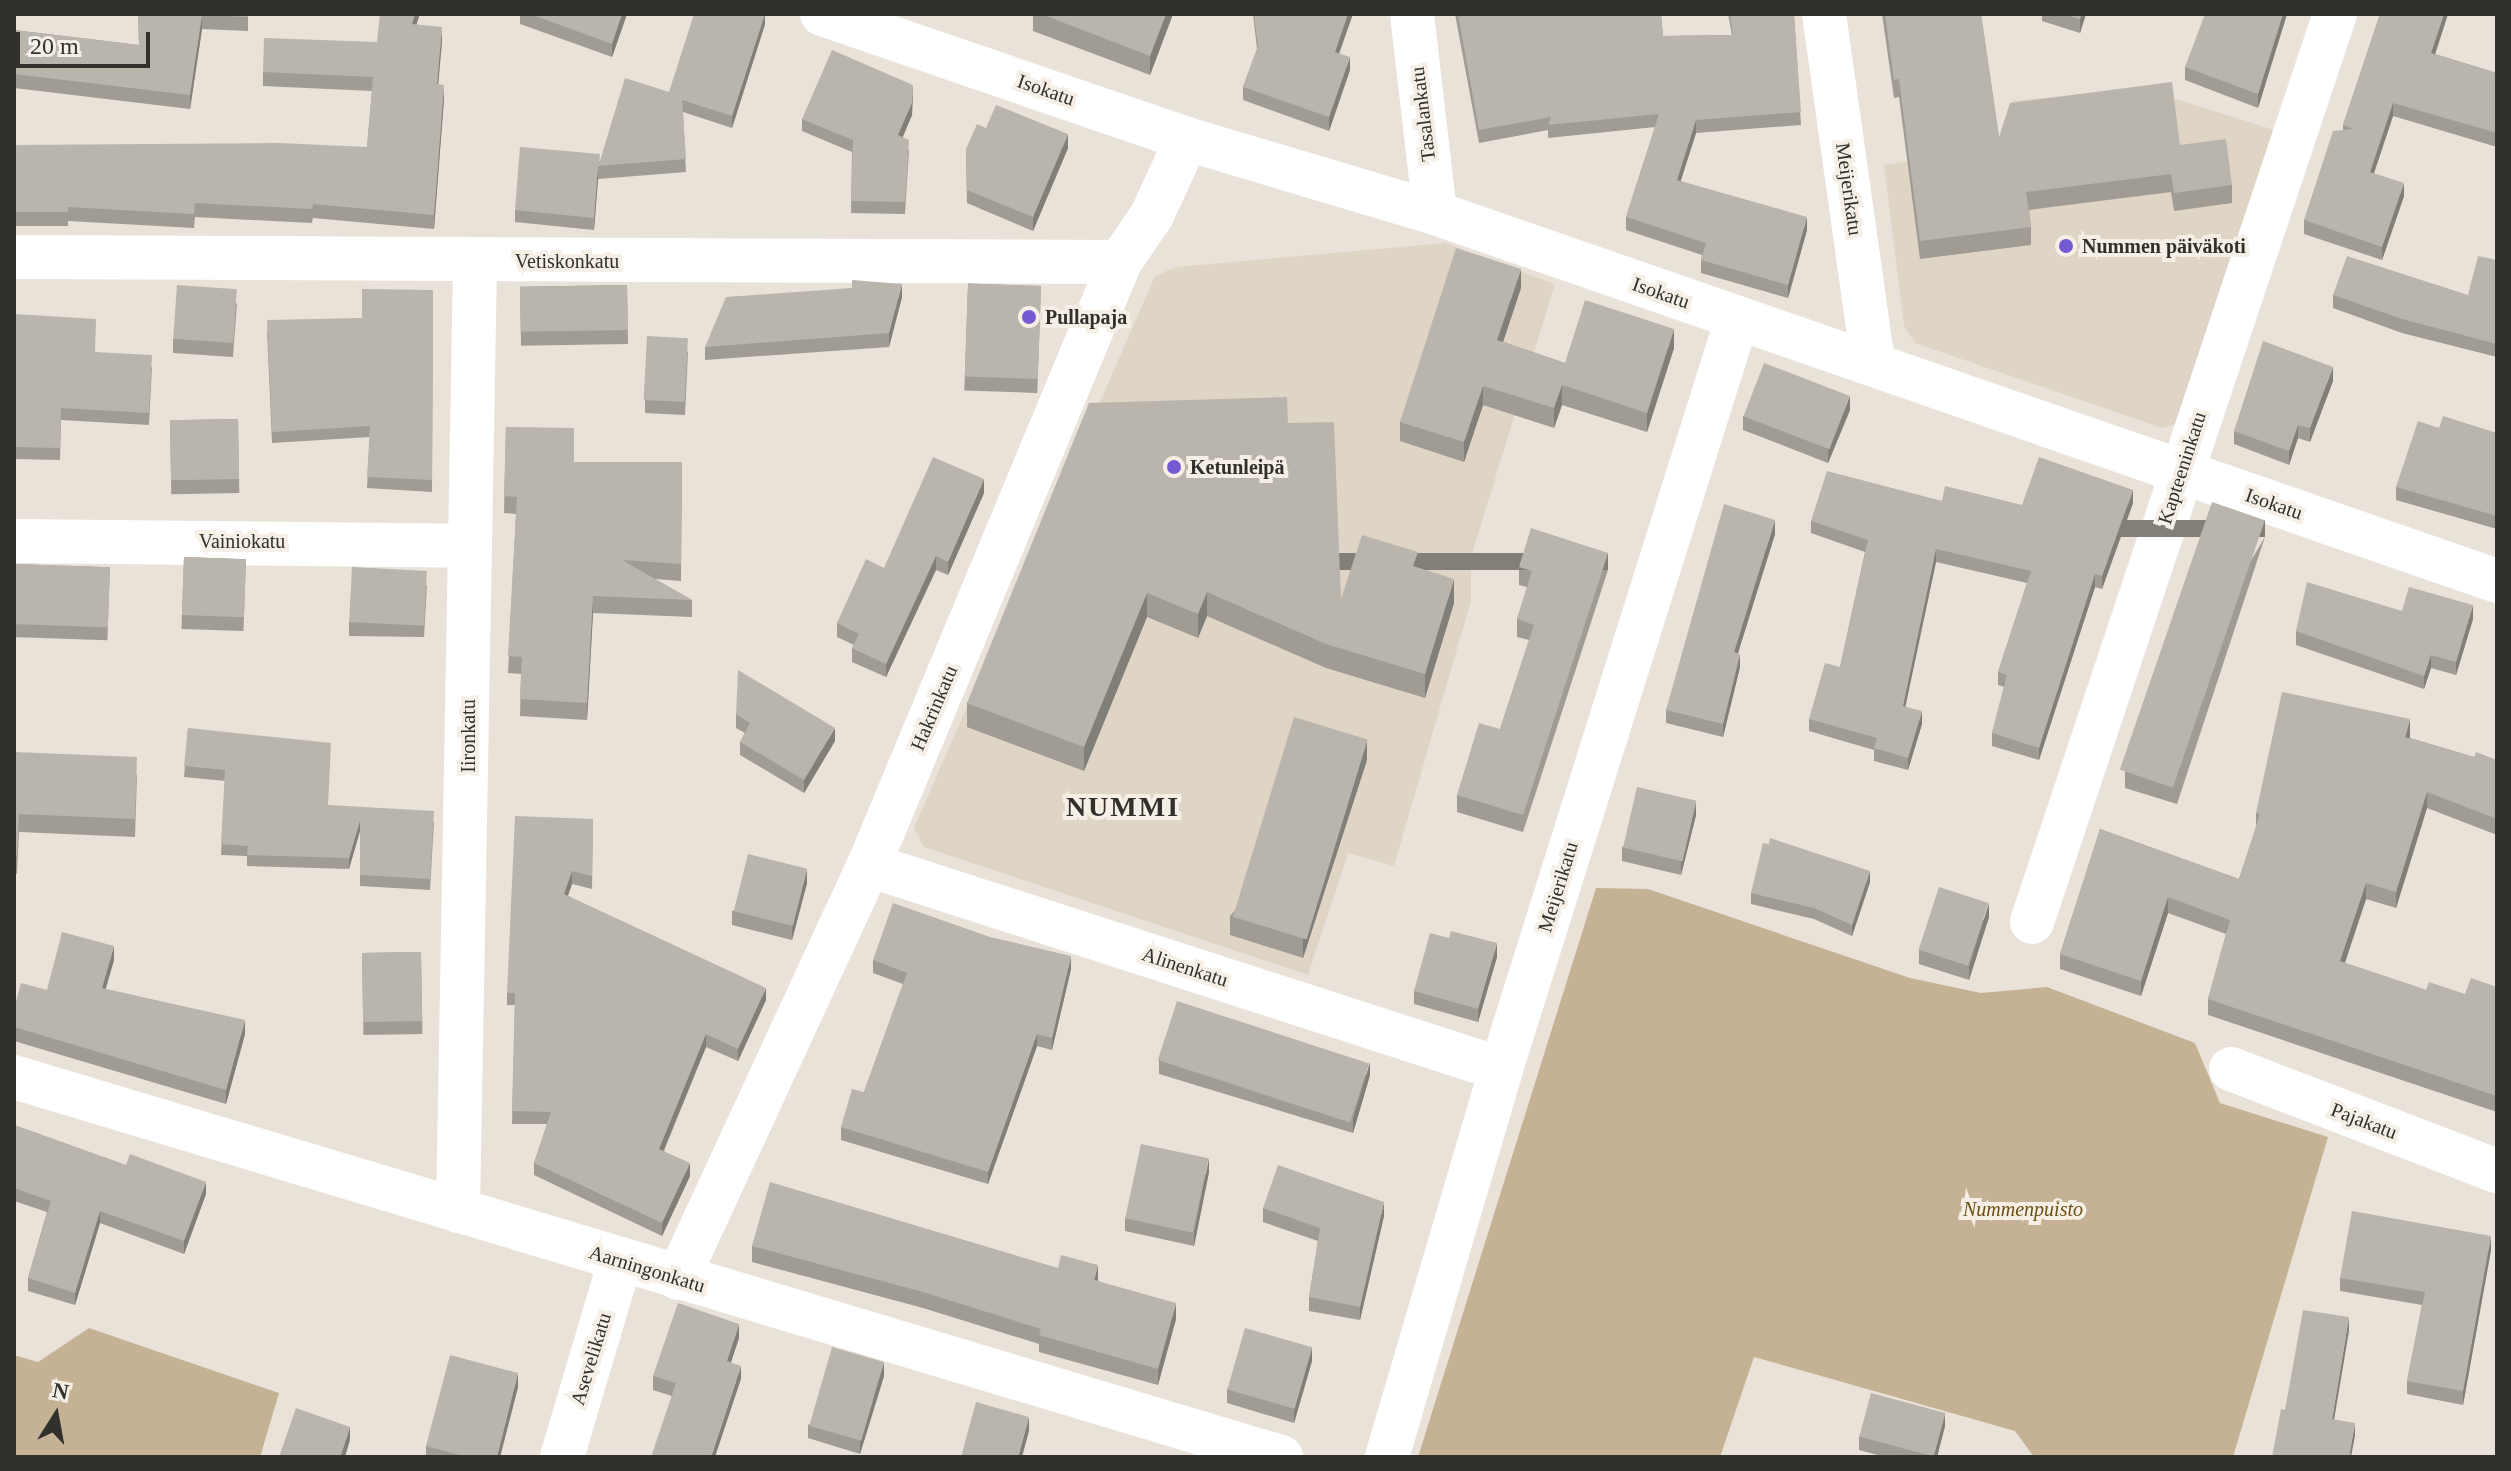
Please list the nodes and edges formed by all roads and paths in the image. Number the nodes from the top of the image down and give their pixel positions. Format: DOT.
graph roads {
  1 [pos="822,14"];
  2 [pos="1412,14"];
  3 [pos="1824,14"];
  4 [pos="2335,14"];
  5 [pos="1187,139"];
  6 [pos="1435,213"];
  7 [pos="14,257"];
  8 [pos="475,261"];
  9 [pos="1120,262"];
  10 [pos="1737,319"];
  11 [pos="1873,364"];
  12 [pos="2181,472"];
  13 [pos="14,541"];
  14 [pos="469,546"];
  15 [pos="2497,581"];
  16 [pos="869,865"];
  17 [pos="2032,922"];
  18 [pos="1501,1069"];
  19 [pos="2231,1069"];
  20 [pos="14,1077"];
  21 [pos="2497,1171"];
  22 [pos="458,1211"];
  23 [pos="620,1261"];
  24 [pos="678,1278"];
  25 [pos="562,1457"];
  26 [pos="1281,1457"];
  27 [pos="1387,1457"];
  1 -- 5 [label="street, Isokatu"];
  2 -- 6 [label="street, Tasalankatu"];
  3 -- 11 [label="street, Meijerikatu"];
  4 -- 12 [label="street, Kapteeninkatu"];
  5 -- 6 [label="street, Isokatu"];
  5 -- 9 [label="street, Hakrinkatu"];
  6 -- 10 [label="street, Isokatu"];
  7 -- 8 [label="street, Vetiskonkatu"];
  8 -- 9 [label="street, Vetiskonkatu"];
  8 -- 14 [label="street, Iironkatu"];
  9 -- 16 [label="street, Hakrinkatu"];
  10 -- 11 [label="street, Isokatu"];
  10 -- 18 [label="street, Meijerikatu"];
  11 -- 12 [label="street, Isokatu"];
  12 -- 15 [label="street, Isokatu"];
  12 -- 17 [label="street, Kapteeninkatu"];
  13 -- 14 [label="street, Vainiokatu"];
  14 -- 22 [label="street, Iironkatu"];
  16 -- 18 [label="street, Alinenkatu"];
  16 -- 24 [label="street, Hakrinkatu"];
  18 -- 27 [label="street, Meijerikatu"];
  19 -- 21 [label="street, Pajakatu"];
  20 -- 22 [label="street, Aarningonkatu"];
  22 -- 23 [label="street, Aarningonkatu"];
  23 -- 24 [label="street, Aarningonkatu"];
  23 -- 25 [label="street, Asevelikatu"];
  24 -- 26 [label="street, Aarningonkatu"];
}
